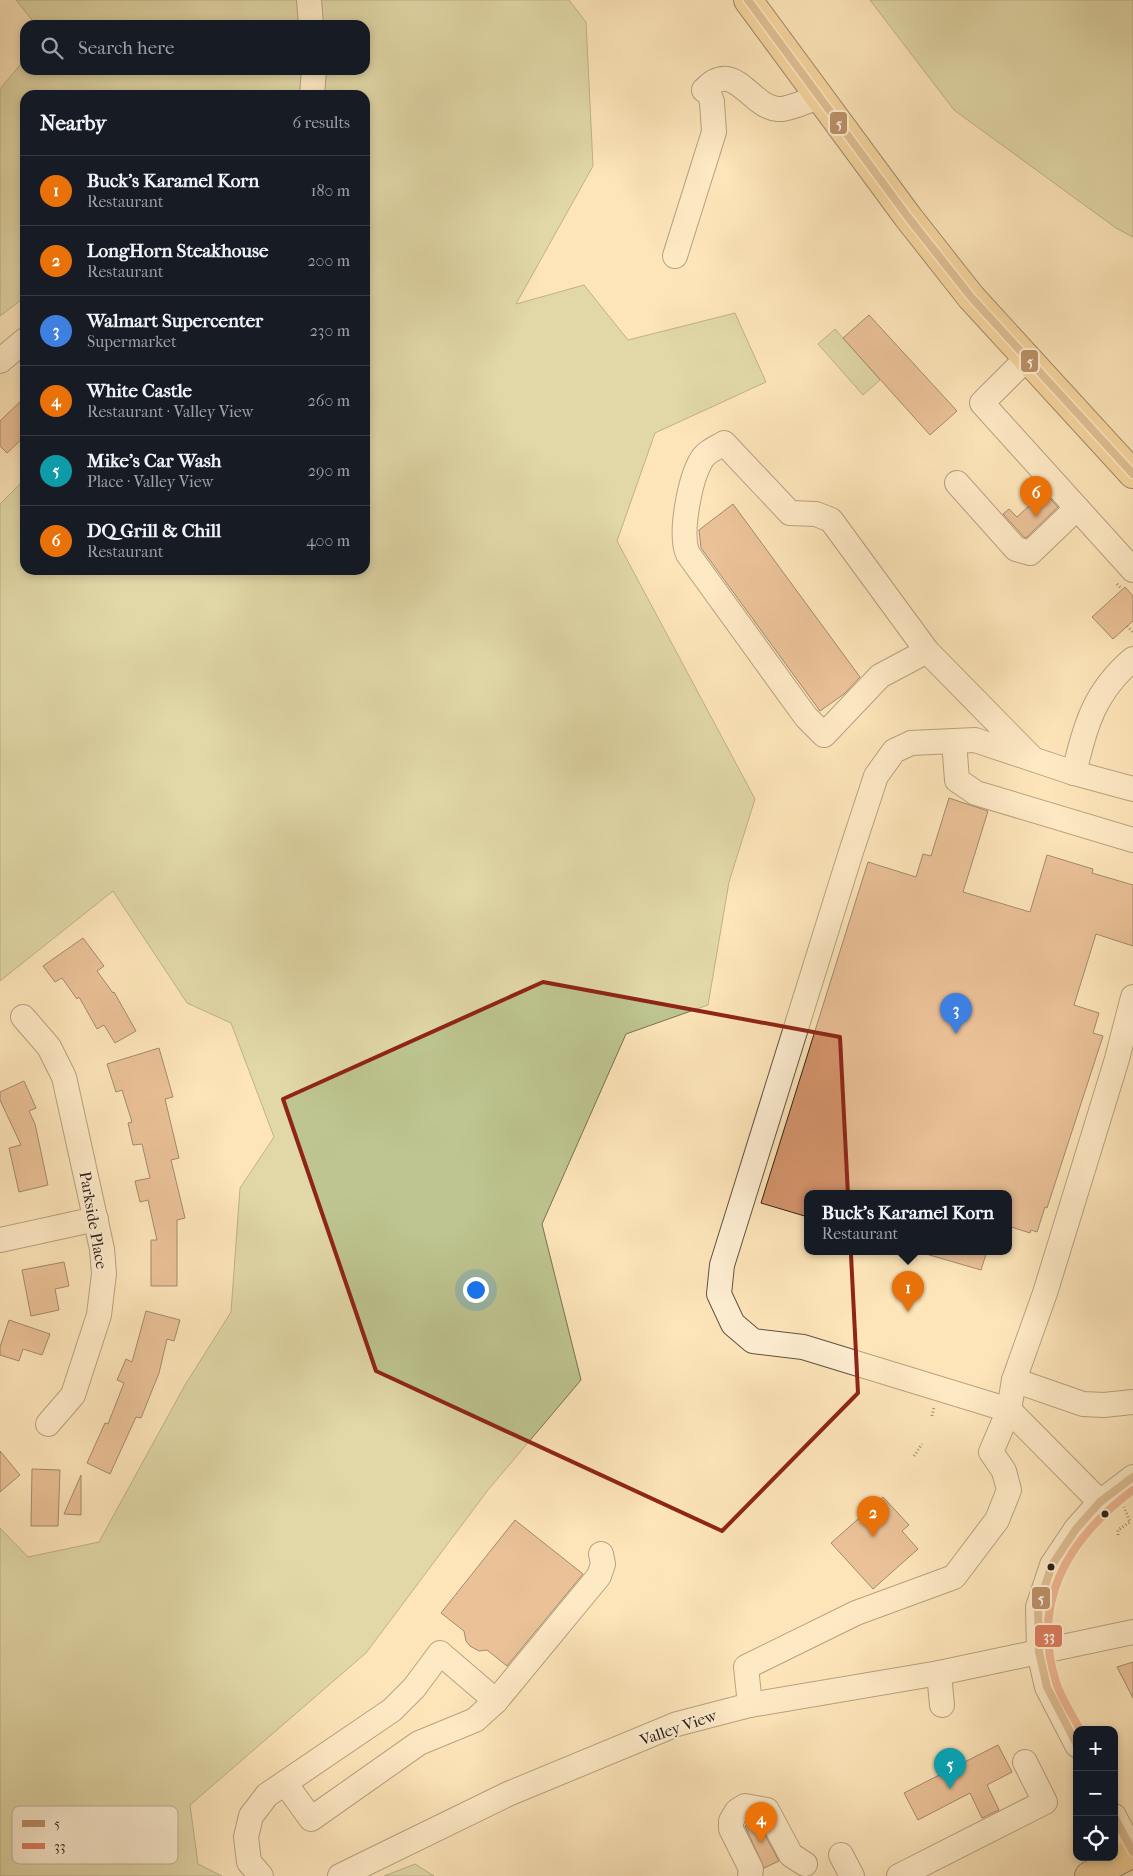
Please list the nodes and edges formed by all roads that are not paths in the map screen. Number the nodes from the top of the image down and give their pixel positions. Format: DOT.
graph roads {
  1 [pos="309,0"];
  2 [pos="748,0"];
  3 [pos="311,20"];
  4 [pos="314,75"];
  5 [pos="312,90"];
  6 [pos="819,97"];
  7 [pos="675,256"];
  8 [pos="20,344"];
  9 [pos="1026,359"];
  10 [pos="0,361"];
  11 [pos="1133,474"];
  12 [pos="957,483"];
  13 [pos="1077,508"];
  14 [pos="1124,581"];
  15 [pos="927,651"];
  16 [pos="1133,659"];
  17 [pos="954,741"];
  18 [pos="1033,759"];
  19 [pos="1074,773"];
  20 [pos="1133,789"];
  21 [pos="1133,840"];
  22 [pos="1133,997"];
  23 [pos="23,1017"];
  24 [pos="96,1219"];
  25 [pos="0,1240"];
  26 [pos="1014,1380"];
  27 [pos="1133,1402"];
  28 [pos="1009,1410"];
  29 [pos="48,1424"];
  30 [pos="1133,1477"];
  31 [pos="1100,1502"];
  32 [pos="601,1554"];
  33 [pos="1133,1632"];
  34 [pos="1039,1652"];
  35 [pos="939,1672"];
  36 [pos="496,1701"];
  37 [pos="750,1705"];
  38 [pos="942,1705"];
  39 [pos="1073,1737"];
  40 [pos="1025,1762"];
  41 [pos="276,1789"];
  42 [pos="1118,1824"];
  43 [pos="1133,1852"];
  44 [pos="841,1855"];
  45 [pos="805,1864"];
  46 [pos="261,1876"];
  47 [pos="340,1876"];
  48 [pos="750,1876"];
  49 [pos="852,1876"];
  50 [pos="899,1876"];
  51 [pos="1089,1876"];
  1 -- 3 [label="street"];
  2 -- 6 [label="main road"];
  4 -- 5 [label="street"];
  6 -- 7 [label="street"];
  6 -- 9 [label="main road"];
  8 -- 10 [label="street"];
  9 -- 11 [label="main road"];
  9 -- 13 [label="street"];
  12 -- 13 [label="street"];
  13 -- 14 [label="street"];
  15 -- 15 [label="street"];
  15 -- 18 [label="street"];
  16 -- 19 [label="street"];
  17 -- 18 [label="street"];
  17 -- 21 [label="street"];
  17 -- 28 [label="street"];
  18 -- 19 [label="street"];
  19 -- 20 [label="street"];
  22 -- 26 [label="street"];
  23 -- 24 [label="street, Parkside Place"];
  24 -- 25 [label="street"];
  24 -- 29 [label="street, Parkside Place"];
  26 -- 27 [label="street"];
  26 -- 28 [label="street"];
  28 -- 31 [label="street"];
  28 -- 37 [label="street"];
  30 -- 31 [label="street"];
  31 -- 34 [label="street"];
  32 -- 36 [label="street"];
  33 -- 34 [label="street, Valley View"];
  34 -- 35 [label="street, Valley View"];
  34 -- 39 [label="street"];
  35 -- 37 [label="street, Valley View"];
  35 -- 38 [label="street"];
  36 -- 41 [label="street"];
  36 -- 41 [label="street"];
  37 -- 47 [label="street, Valley View"];
  40 -- 50 [label="street"];
  41 -- 46 [label="street"];
  42 -- 43 [label="street"];
  43 -- 51 [label="main road"];
  44 -- 49 [label="street"];
  45 -- 48 [label="street"];
}
